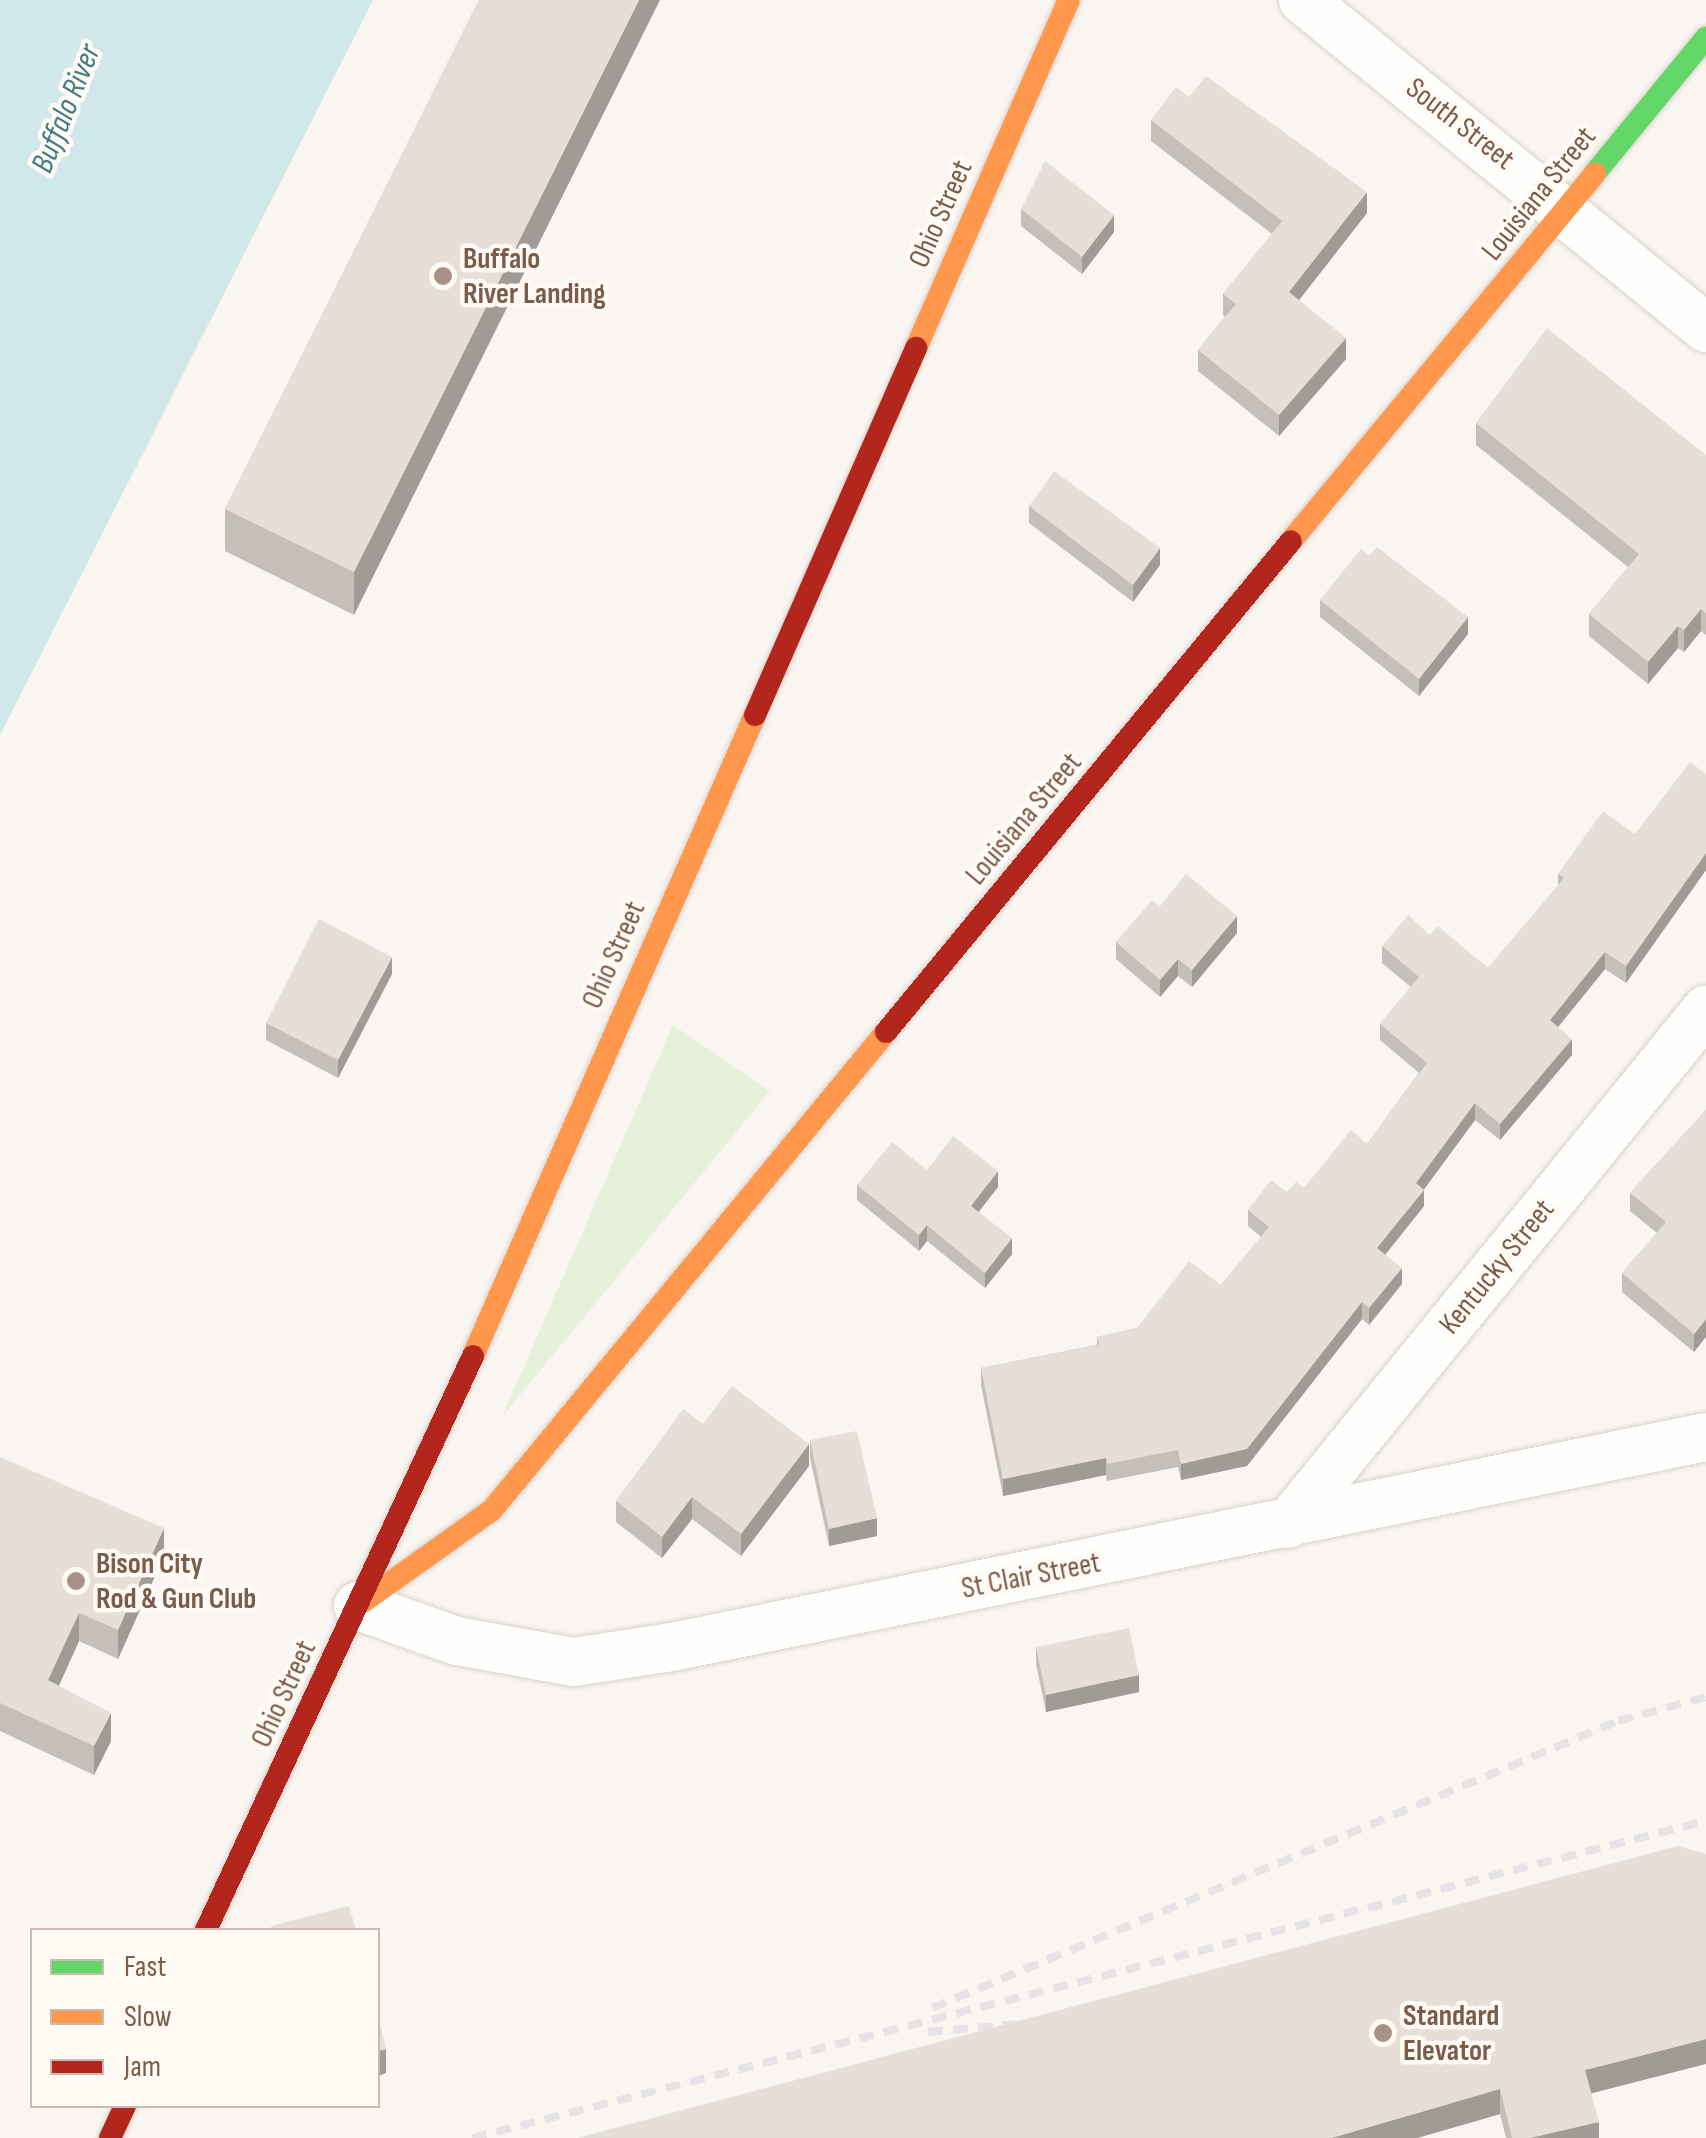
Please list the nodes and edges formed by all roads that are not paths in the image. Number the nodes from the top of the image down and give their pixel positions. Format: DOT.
graph roads {
  1 [pos="1069,0"];
  2 [pos="1303,0"];
  3 [pos="1706,38"];
  4 [pos="1565,209"];
  5 [pos="1706,328"];
  6 [pos="1706,1010"];
  7 [pos="1706,1437"];
  8 [pos="1288,1524"];
  9 [pos="358,1606"];
  10 [pos="207,1928"];
  11 [pos="124,2108"];
  12 [pos="110,2138"];
  1 -- 9 [label="street, Ohio Street"];
  2 -- 4 [label="street, South Street"];
  3 -- 4 [label="street, Louisiana Street"];
  4 -- 5 [label="street, South Street"];
  4 -- 9 [label="street, Louisiana Street"];
  6 -- 8 [label="street, Kentucky Street"];
  7 -- 8 [label="street, St Clair Street"];
  8 -- 9 [label="street, St Clair Street"];
  9 -- 10 [label="street, Ohio Street"];
  11 -- 12 [label="street"];
}
